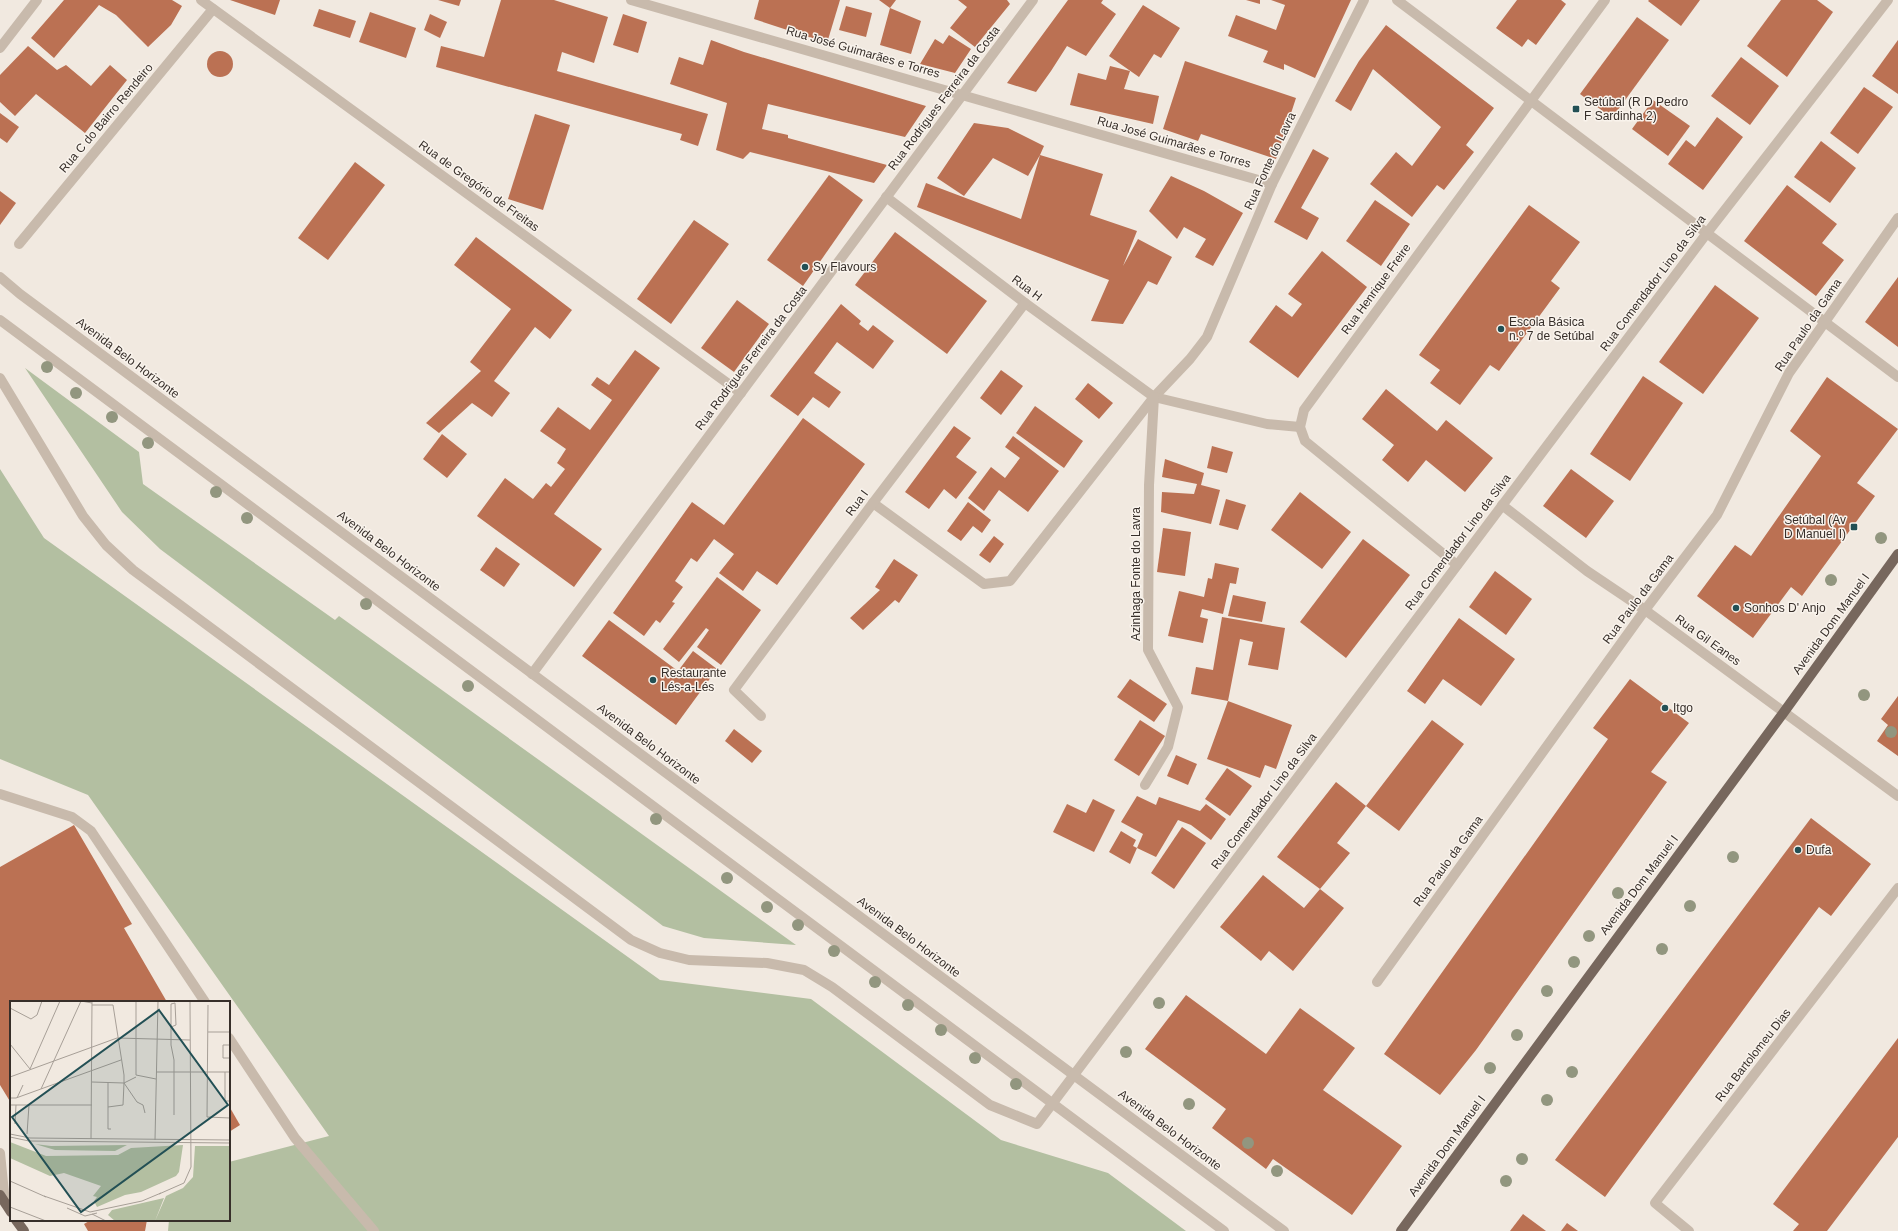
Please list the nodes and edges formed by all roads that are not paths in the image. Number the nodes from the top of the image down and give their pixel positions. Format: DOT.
graph roads {
  1 [pos="37,0"];
  2 [pos="201,0"];
  3 [pos="631,0"];
  4 [pos="1033,0"];
  5 [pos="1364,0"];
  6 [pos="1397,0"];
  7 [pos="1605,0"];
  8 [pos="1888,0"];
  9 [pos="213,9"];
  10 [pos="0,48"];
  11 [pos="963,94"];
  12 [pos="1530,101"];
  13 [pos="1272,184"];
  14 [pos="886,197"];
  15 [pos="1898,218"];
  16 [pos="1707,233"];
  17 [pos="19,244"];
  18 [pos="0,277"];
  19 [pos="1025,303"];
  20 [pos="0,320"];
  21 [pos="1826,322"];
  22 [pos="1898,376"];
  23 [pos="0,378"];
  24 [pos="741,393"];
  25 [pos="1154,397"];
  26 [pos="1300,427"];
  27 [pos="873,503"];
  28 [pos="1502,505"];
  29 [pos="1898,554"];
  30 [pos="1457,565"];
  31 [pos="1645,610"];
  32 [pos="532,674"];
  33 [pos="1784,712"];
  34 [pos="761,716"];
  35 [pos="1145,785"];
  36 [pos="0,794"];
  37 [pos="1898,796"];
  38 [pos="1898,888"];
  39 [pos="1377,982"];
  40 [pos="204,1001"];
  41 [pos="230,1040"];
  42 [pos="1074,1075"];
  43 [pos="1053,1103"];
  44 [pos="0,1153"];
  45 [pos="3,1199"];
  46 [pos="10,1210"];
  47 [pos="17,1221"];
  48 [pos="24,1231"];
  49 [pos="374,1231"];
  50 [pos="1224,1231"];
  51 [pos="1284,1231"];
  52 [pos="1401,1231"];
  53 [pos="1689,1231"];
  1 -- 10 [label="street"];
  2 -- 9 [label="street, Rua de Gregório de Freitas"];
  3 -- 11 [label="street, Rua José Guimarães e Torres"];
  4 -- 11 [label="street, Rua Rodrigues Ferreira da Costa"];
  5 -- 13 [label="street, Rua Fonte do Lavra"];
  6 -- 12 [label="street"];
  7 -- 12 [label="street, Rua Henrique Freire"];
  8 -- 16 [label="street, Rua Comendador Lino da Silva"];
  9 -- 17 [label="street, Rua C do Bairro Rendeiro"];
  9 -- 24 [label="street, Rua de Gregório de Freitas"];
  11 -- 13 [label="street, Rua José Guimarães e Torres"];
  11 -- 14 [label="street, Rua Rodrigues Ferreira da Costa"];
  12 -- 16 [label="street"];
  12 -- 26 [label="street, Rua Henrique Freire"];
  13 -- 25 [label="street, Rua Fonte do Lavra"];
  14 -- 19 [label="street, Rua H"];
  14 -- 24 [label="street, Rua Rodrigues Ferreira da Costa"];
  15 -- 21 [label="street, Rua Paulo da Gama"];
  16 -- 21 [label="street"];
  16 -- 28 [label="street, Rua Comendador Lino da Silva"];
  18 -- 32 [label="street, Avenida Belo Horizonte"];
  19 -- 25 [label="street, Rua H"];
  19 -- 27 [label="street, Rua I"];
  20 -- 43 [label="street"];
  21 -- 22 [label="street"];
  21 -- 31 [label="street, Rua Paulo da Gama"];
  23 -- 43 [label="street, Rua Comendador Lino da Silva"];
  24 -- 32 [label="street, Rua Rodrigues Ferreira da Costa"];
  25 -- 26 [label="street, Rua H"];
  25 -- 27 [label="street"];
  25 -- 35 [label="street, Azinhaga Fonte do Lavra"];
  26 -- 30 [label="street"];
  27 -- 34 [label="street, Rua I"];
  28 -- 30 [label="street, Rua Comendador Lino da Silva"];
  28 -- 31 [label="street, Rua Gil Eanes"];
  29 -- 33 [label="main road, Avenida Dom Manuel I"];
  30 -- 42 [label="street, Rua Comendador Lino da Silva"];
  31 -- 33 [label="street, Rua Gil Eanes"];
  31 -- 39 [label="street, Rua Paulo da Gama"];
  32 -- 42 [label="street, Avenida Belo Horizonte"];
  33 -- 37 [label="street, Rua Gil Eanes"];
  33 -- 52 [label="main road, Avenida Dom Manuel I"];
  36 -- 40 [label="street"];
  38 -- 53 [label="street, Rua Bartolomeu Dias"];
  41 -- 49 [label="street"];
  42 -- 43 [label="street, Rua Comendador Lino da Silva"];
  42 -- 51 [label="street, Avenida Belo Horizonte"];
  43 -- 50 [label="street"];
  44 -- 45 [label="street"];
  45 -- 46 [label="main road"];
  47 -- 48 [label="main road"];
}
